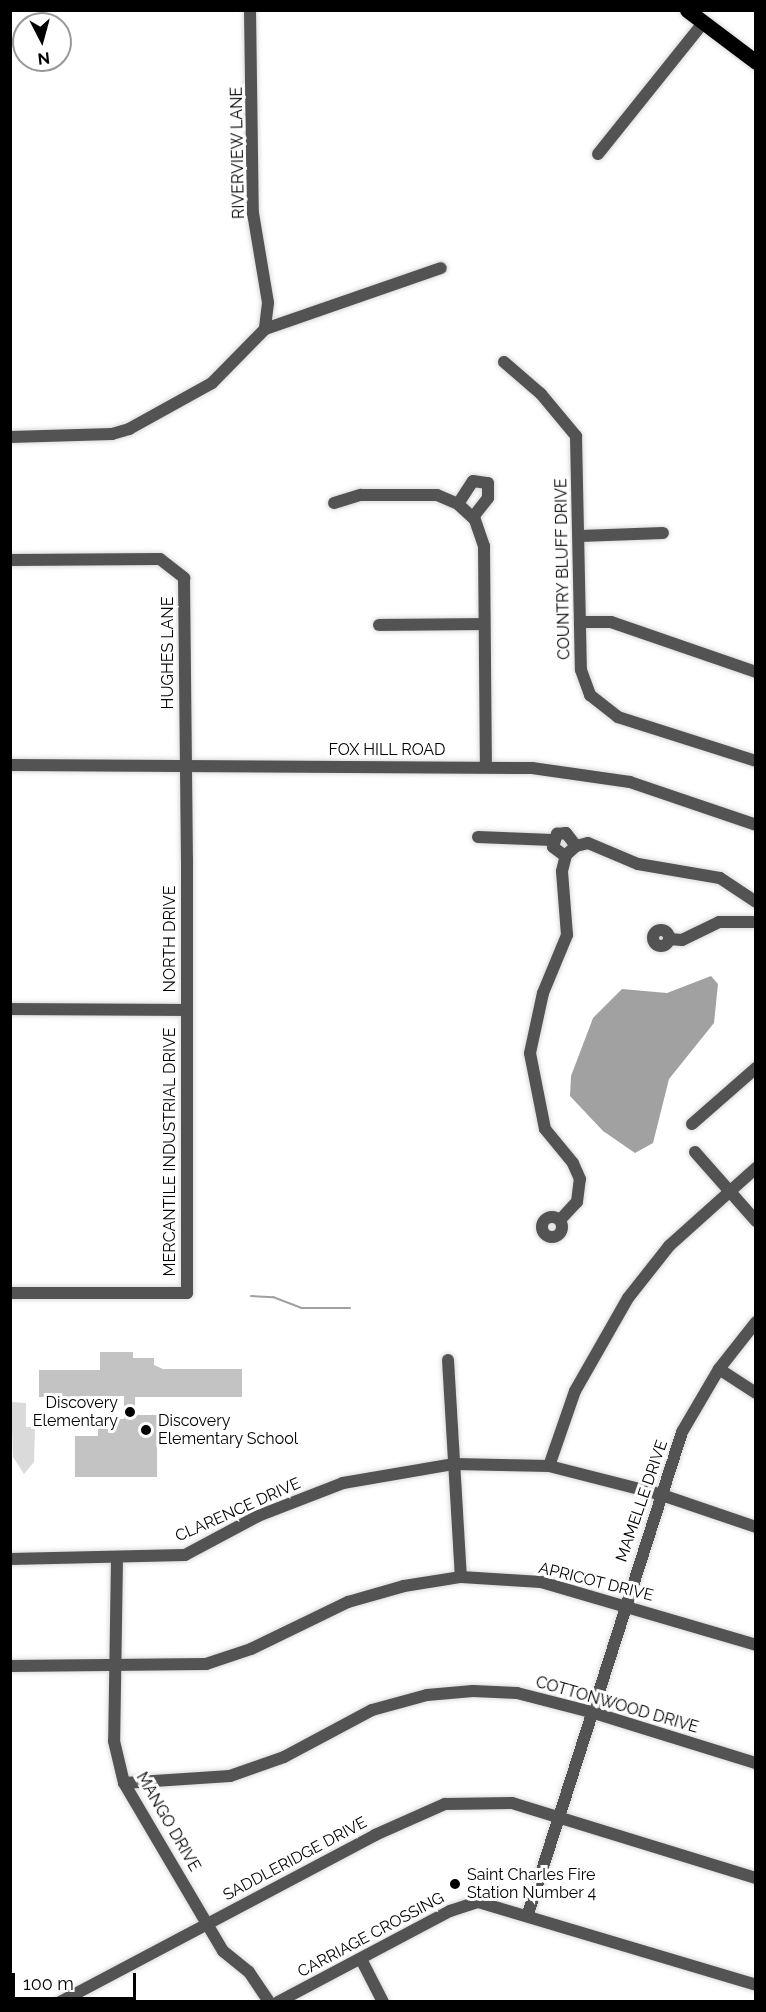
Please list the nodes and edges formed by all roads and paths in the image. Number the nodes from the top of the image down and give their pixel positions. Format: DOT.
graph roads {
  1 [pos="250,10"];
  2 [pos="687,10"];
  3 [pos="703,23"];
  4 [pos="756,62"];
  5 [pos="598,154"];
  6 [pos="441,268"];
  7 [pos="265,329"];
  8 [pos="504,362"];
  9 [pos="10,437"];
  10 [pos="334,503"];
  11 [pos="458,504"];
  12 [pos="473,518"];
  13 [pos="663,533"];
  14 [pos="580,536"];
  15 [pos="10,560"];
  16 [pos="580,622"];
  17 [pos="379,624"];
  18 [pos="484,624"];
  19 [pos="756,672"];
  20 [pos="756,761"];
  21 [pos="10,765"];
  22 [pos="185,765"];
  23 [pos="486,767"];
  24 [pos="756,825"];
  25 [pos="478,837"];
  26 [pos="552,840"];
  27 [pos="576,846"];
  28 [pos="565,856"];
  29 [pos="754,897"];
  30 [pos="756,922"];
  31 [pos="669,939"];
  32 [pos="10,1009"];
  33 [pos="186,1010"];
  34 [pos="756,1068"];
  35 [pos="693,1124"];
  36 [pos="695,1152"];
  37 [pos="756,1168"];
  38 [pos="729,1190"];
  39 [pos="560,1220"];
  40 [pos="756,1221"];
  41 [pos="10,1293"];
  42 [pos="756,1322"];
  43 [pos="448,1360"];
  44 [pos="719,1369"];
  45 [pos="756,1393"];
  46 [pos="454,1464"];
  47 [pos="549,1466"];
  48 [pos="659,1494"];
  49 [pos="756,1527"];
  50 [pos="10,1559"];
  51 [pos="117,1559"];
  52 [pos="461,1578"];
  53 [pos="625,1605"];
  54 [pos="756,1645"];
  55 [pos="10,1666"];
  56 [pos="117,1668"];
  57 [pos="591,1712"];
  58 [pos="756,1763"];
  59 [pos="124,1783"];
  60 [pos="559,1817"];
  61 [pos="756,1878"];
  62 [pos="528,1914"];
  63 [pos="205,1924"];
  64 [pos="361,1959"];
  65 [pos="756,1985"];
  66 [pos="60,2001"];
  67 [pos="269,2001"];
  68 [pos="278,2001"];
  69 [pos="383,2001"];
  1 -- 7 [label="street, RIVERVIEW LANE"];
  2 -- 3 [label="main road"];
  3 -- 4 [label="main road"];
  3 -- 5 [label="street"];
  6 -- 7 [label="street"];
  7 -- 9 [label="street"];
  8 -- 14 [label="street, COUNTRY BLUFF DRIVE"];
  10 -- 11 [label="street"];
  11 -- 12 [label="street"];
  11 -- 12 [label="street"];
  12 -- 18 [label="street"];
  13 -- 14 [label="street"];
  14 -- 16 [label="street, COUNTRY BLUFF DRIVE"];
  15 -- 22 [label="street, HUGHES LANE"];
  16 -- 19 [label="street"];
  16 -- 20 [label="street, COUNTRY BLUFF DRIVE"];
  17 -- 18 [label="street"];
  18 -- 23 [label="street"];
  21 -- 22 [label="street, FOX HILL ROAD"];
  22 -- 23 [label="street, FOX HILL ROAD"];
  22 -- 33 [label="street, NORTH DRIVE"];
  23 -- 24 [label="street, FOX HILL ROAD"];
  25 -- 26 [label="street"];
  26 -- 27 [label="street"];
  26 -- 28 [label="street"];
  27 -- 28 [label="street"];
  27 -- 29 [label="street"];
  28 -- 39 [label="street"];
  30 -- 31 [label="street"];
  32 -- 33 [label="street, NORTH DRIVE"];
  33 -- 41 [label="street, MERCANTILE INDUSTRIAL DRIVE"];
  34 -- 35 [label="street"];
  36 -- 38 [label="street"];
  37 -- 38 [label="street"];
  38 -- 40 [label="street"];
  38 -- 47 [label="street"];
  42 -- 44 [label="street, MAMELLE DRIVE"];
  43 -- 46 [label="street"];
  44 -- 45 [label="street"];
  44 -- 48 [label="street, MAMELLE DRIVE"];
  46 -- 47 [label="street, CLARENCE DRIVE"];
  46 -- 51 [label="street, CLARENCE DRIVE"];
  46 -- 52 [label="street"];
  47 -- 48 [label="street, CLARENCE DRIVE"];
  48 -- 49 [label="street, CLARENCE DRIVE"];
  48 -- 53 [label="street, MAMELLE DRIVE"];
  50 -- 51 [label="street, CLARENCE DRIVE"];
  51 -- 56 [label="street, MANGO DRIVE"];
  52 -- 53 [label="street, APRICOT DRIVE"];
  52 -- 56 [label="street, APRICOT DRIVE"];
  53 -- 54 [label="street, APRICOT DRIVE"];
  53 -- 57 [label="street, MAMELLE DRIVE"];
  55 -- 56 [label="street, APRICOT DRIVE"];
  56 -- 59 [label="street, MANGO DRIVE"];
  57 -- 58 [label="street, COTTONWOOD DRIVE"];
  57 -- 59 [label="street, COTTONWOOD DRIVE"];
  57 -- 60 [label="street, MAMELLE DRIVE"];
  59 -- 63 [label="street, MANGO DRIVE"];
  60 -- 61 [label="street, SADDLERIDGE DRIVE"];
  60 -- 62 [label="street, MAMELLE DRIVE"];
  60 -- 63 [label="street, SADDLERIDGE DRIVE"];
  62 -- 64 [label="street, CARRIAGE CROSSING"];
  62 -- 65 [label="street, CARRIAGE CROSSING"];
  63 -- 66 [label="street, SADDLERIDGE DRIVE"];
  63 -- 67 [label="street, MANGO DRIVE"];
  64 -- 68 [label="street, CARRIAGE CROSSING"];
  64 -- 69 [label="street"];
}
